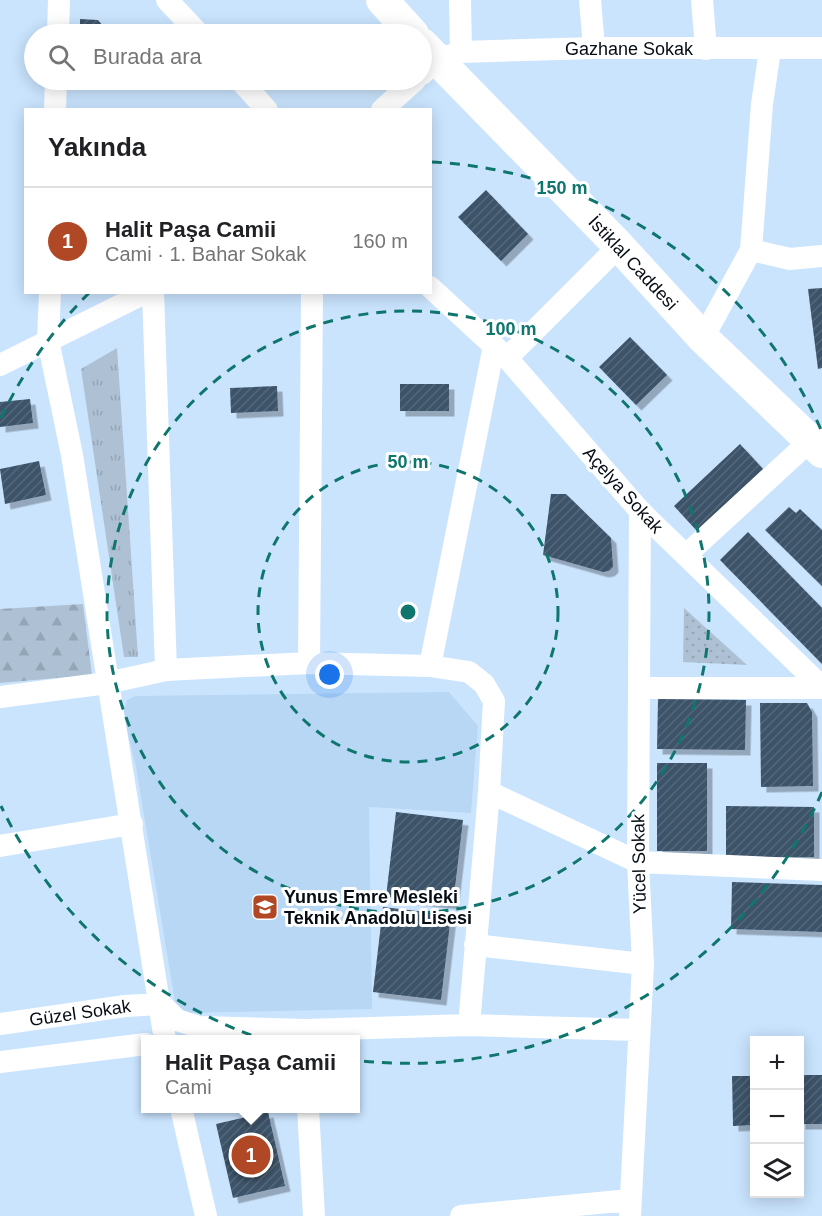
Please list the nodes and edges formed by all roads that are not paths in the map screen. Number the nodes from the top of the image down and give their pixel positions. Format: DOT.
graph roads {
  1 [pos="59,0"];
  2 [pos="167,0"];
  3 [pos="382,0"];
  4 [pos="460,0"];
  5 [pos="590,0"];
  6 [pos="702,0"];
  7 [pos="58,24"];
  8 [pos="190,24"];
  9 [pos="404,24"];
  10 [pos="594,48"];
  11 [pos="822,48"];
  12 [pos="706,49"];
  13 [pos="770,50"];
  14 [pos="432,60"];
  15 [pos="432,62"];
  16 [pos="432,63"];
  17 [pos="56,90"];
  18 [pos="249,90"];
  19 [pos="402,90"];
  20 [pos="55,108"];
  21 [pos="265,108"];
  22 [pos="384,108"];
  23 [pos="619,246"];
  24 [pos="751,250"];
  25 [pos="822,256"];
  26 [pos="432,288"];
  27 [pos="50,294"];
  28 [pos="143,294"];
  29 [pos="153,294"];
  30 [pos="312,294"];
  31 [pos="703,338"];
  32 [pos="48,340"];
  33 [pos="501,352"];
  34 [pos="0,365"];
  35 [pos="816,447"];
  36 [pos="639,511"];
  37 [pos="686,555"];
  38 [pos="309,663"];
  39 [pos="430,666"];
  40 [pos="166,670"];
  41 [pos="107,683"];
  42 [pos="822,687"];
  43 [pos="639,688"];
  44 [pos="0,697"];
  45 [pos="489,792"];
  46 [pos="132,824"];
  47 [pos="0,846"];
  48 [pos="638,862"];
  49 [pos="822,870"];
  50 [pos="475,945"];
  51 [pos="643,964"];
  52 [pos="161,1004"];
  53 [pos="0,1024"];
  54 [pos="469,1025"];
  55 [pos="638,1030"];
  56 [pos="164,1035"];
  57 [pos="305,1035"];
  58 [pos="141,1045"];
  59 [pos="0,1062"];
  60 [pos="182,1113"];
  61 [pos="309,1113"];
  62 [pos="630,1208"];
  63 [pos="206,1216"];
  64 [pos="314,1216"];
  65 [pos="461,1216"];
  1 -- 7 [label="street"];
  2 -- 8 [label="street"];
  3 -- 9 [label="main road"];
  4 -- 14 [label="street"];
  5 -- 10 [label="street"];
  6 -- 12 [label="street"];
  10 -- 12 [label="street, Gazhane Sokak"];
  10 -- 15 [label="street, Gazhane Sokak"];
  11 -- 13 [label="street, Gazhane Sokak"];
  12 -- 13 [label="street, Gazhane Sokak"];
  13 -- 24 [label="street"];
  16 -- 23 [label="main road, İstiklal Caddesi"];
  17 -- 20 [label="street"];
  18 -- 21 [label="street"];
  19 -- 22 [label="street"];
  23 -- 31 [label="main road, İstiklal Caddesi"];
  23 -- 33 [label="street"];
  24 -- 25 [label="street"];
  24 -- 31 [label="street"];
  26 -- 33 [label="street, Açelya Sokak"];
  27 -- 32 [label="street"];
  28 -- 32 [label="street"];
  29 -- 40 [label="street"];
  30 -- 38 [label="street"];
  31 -- 35 [label="main road, İstiklal Caddesi"];
  32 -- 34 [label="street"];
  32 -- 41 [label="street"];
  33 -- 36 [label="street, Açelya Sokak"];
  33 -- 39 [label="street"];
  35 -- 37 [label="street"];
  36 -- 37 [label="street, Açelya Sokak"];
  36 -- 43 [label="street, Yücel Sokak"];
  37 -- 42 [label="street, Açelya Sokak"];
  38 -- 39 [label="street"];
  38 -- 40 [label="street"];
  39 -- 45 [label="street"];
  40 -- 41 [label="street"];
  41 -- 44 [label="street"];
  41 -- 46 [label="street"];
  42 -- 43 [label="street"];
  43 -- 48 [label="street, Yücel Sokak"];
  45 -- 48 [label="street"];
  45 -- 50 [label="street"];
  46 -- 47 [label="street"];
  46 -- 52 [label="street"];
  48 -- 49 [label="street"];
  48 -- 51 [label="street, Yücel Sokak"];
  50 -- 51 [label="street"];
  50 -- 54 [label="street"];
  51 -- 55 [label="street, Yücel Sokak"];
  52 -- 53 [label="street, Güzel Sokak"];
  52 -- 56 [label="street"];
  52 -- 57 [label="street"];
  54 -- 55 [label="street"];
  54 -- 57 [label="street"];
  55 -- 62 [label="street, Yücel Sokak"];
  58 -- 59 [label="street"];
  60 -- 63 [label="street"];
  61 -- 64 [label="street"];
  62 -- 65 [label="street"];
}
